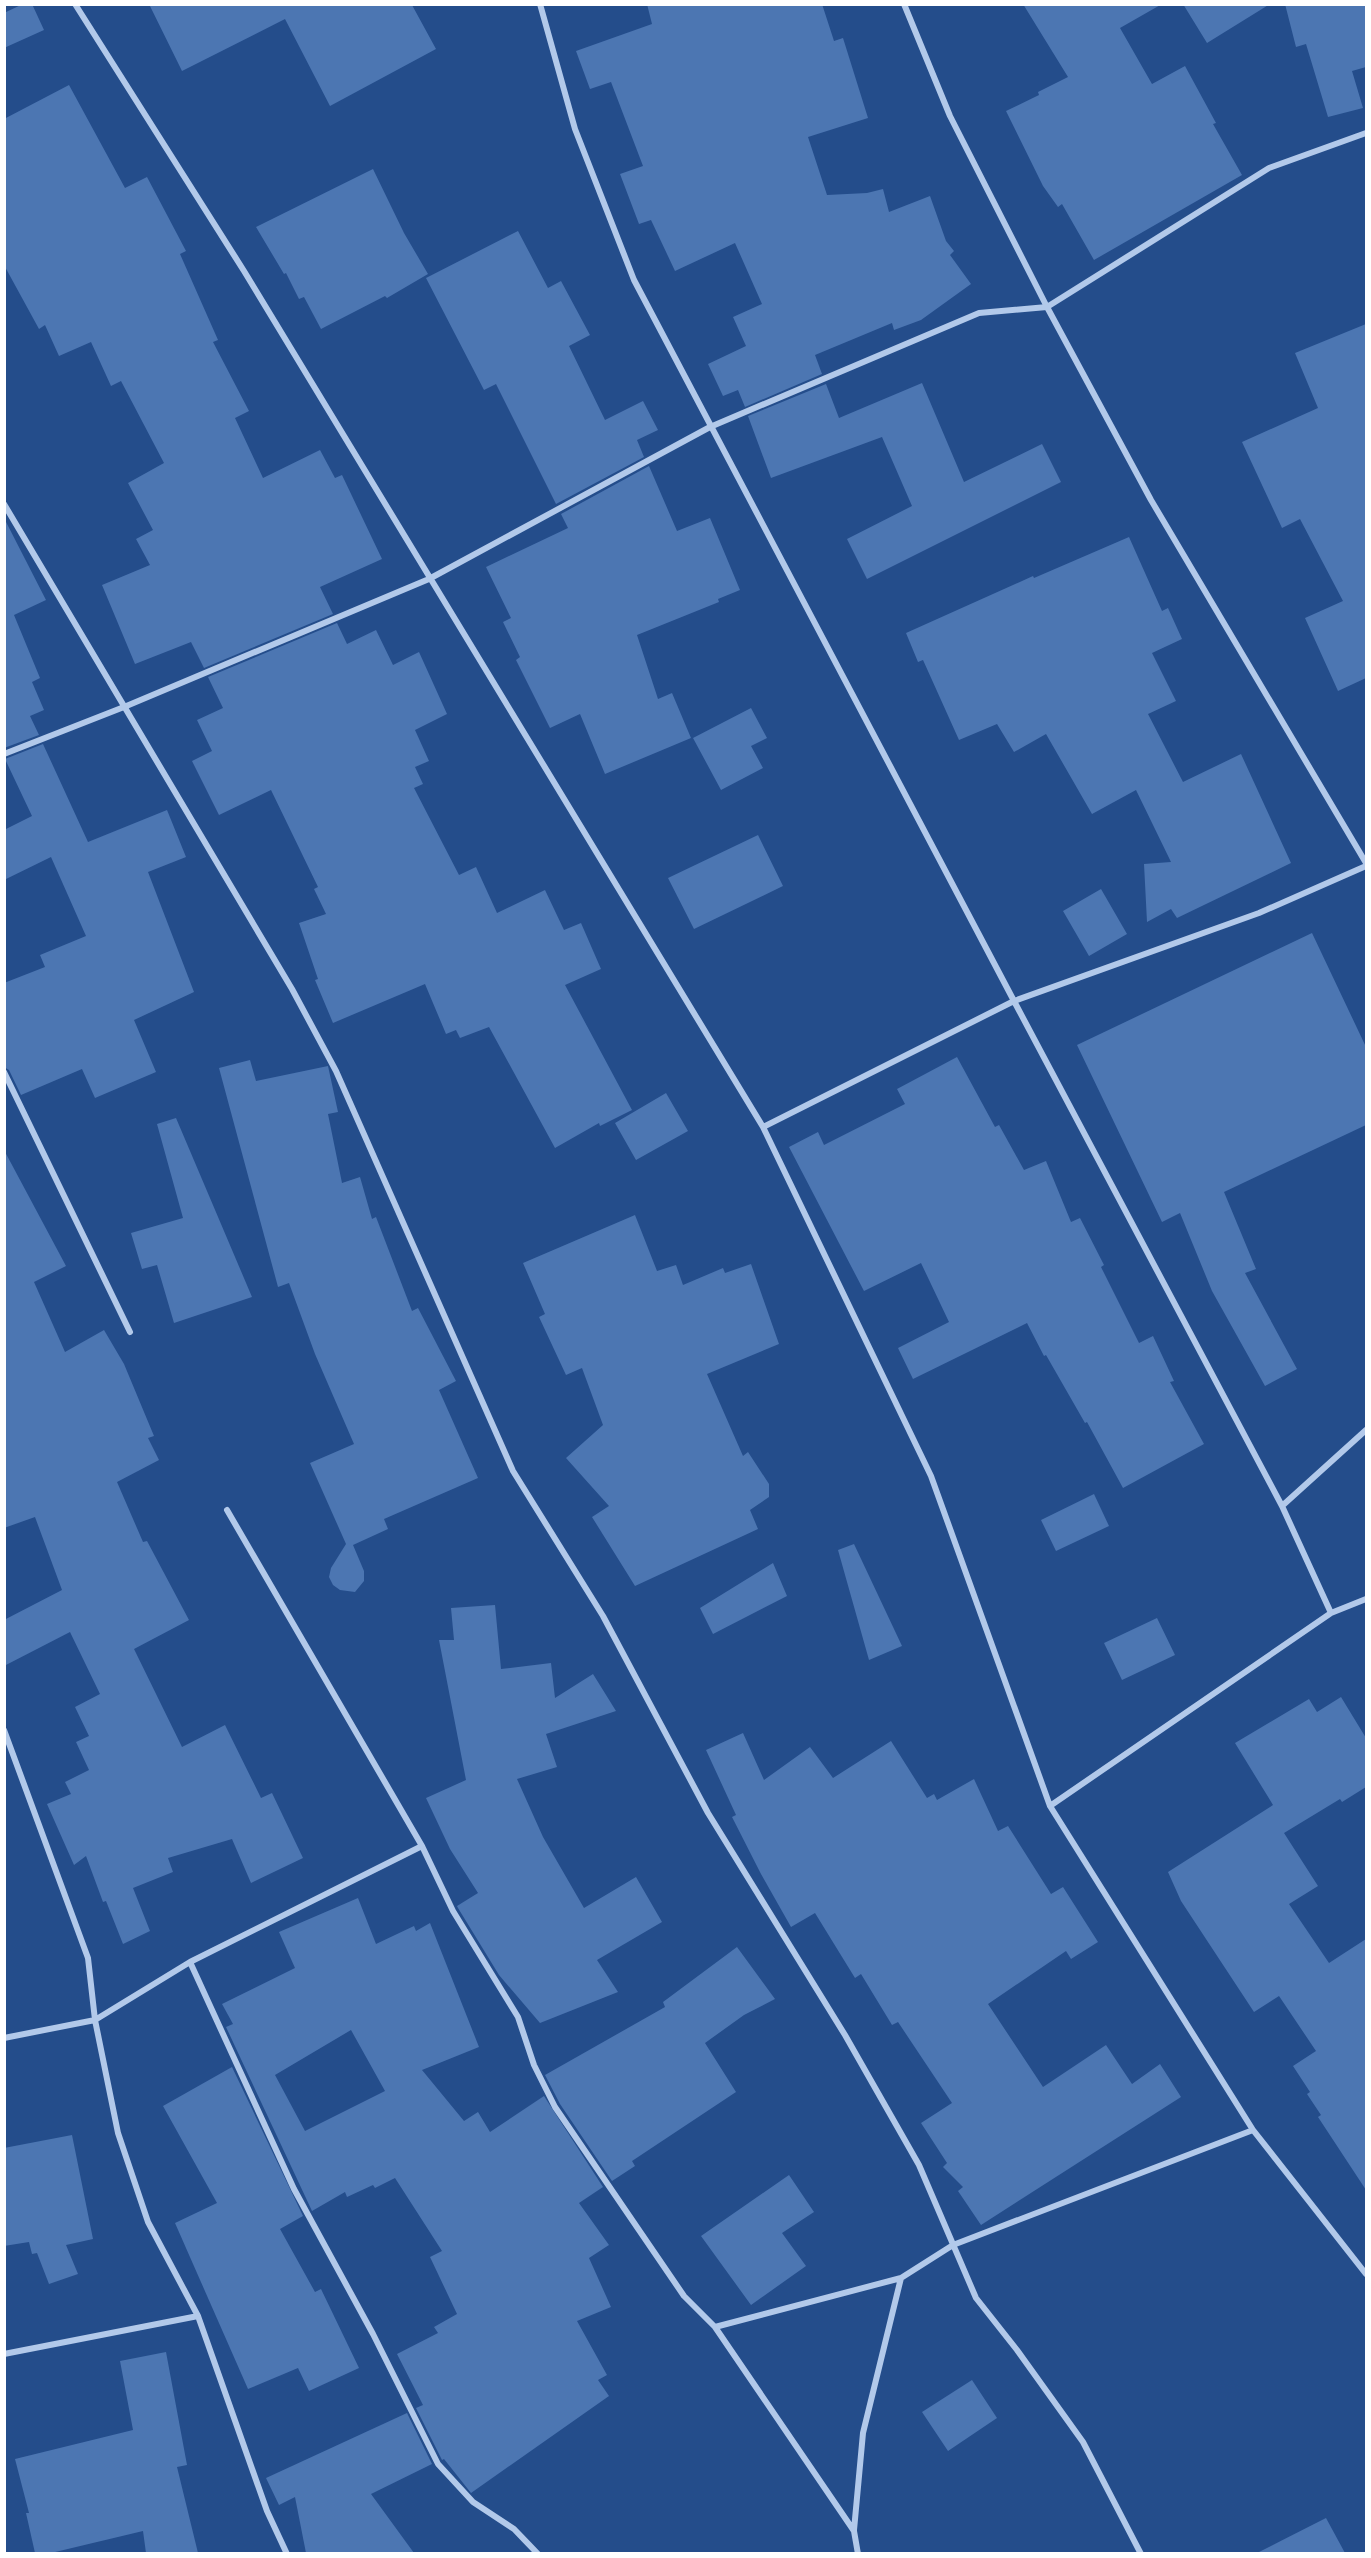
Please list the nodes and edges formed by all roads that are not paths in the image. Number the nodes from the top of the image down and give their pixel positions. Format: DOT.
graph roads {
  1 [pos="75,4"];
  2 [pos="540,4"];
  3 [pos="904,4"];
  4 [pos="1366,133"];
  5 [pos="1047,307"];
  6 [pos="710,427"];
  7 [pos="4,504"];
  8 [pos="429,579"];
  9 [pos="124,707"];
  10 [pos="4,754"];
  11 [pos="1366,864"];
  12 [pos="1014,1001"];
  13 [pos="4,1072"];
  14 [pos="763,1128"];
  15 [pos="130,1332"];
  16 [pos="1366,1430"];
  17 [pos="1282,1506"];
  18 [pos="226,1510"];
  19 [pos="1366,1599"];
  20 [pos="1331,1612"];
  21 [pos="5,1732"];
  22 [pos="1050,1806"];
  23 [pos="422,1846"];
  24 [pos="189,1962"];
  25 [pos="95,2020"];
  26 [pos="4,2038"];
  27 [pos="1253,2130"];
  28 [pos="952,2245"];
  29 [pos="1366,2274"];
  30 [pos="901,2278"];
  31 [pos="198,2316"];
  32 [pos="715,2327"];
  33 [pos="4,2354"];
  34 [pos="854,2531"];
  35 [pos="287,2553"];
  36 [pos="538,2553"];
  37 [pos="858,2553"];
  38 [pos="1141,2553"];
  1 -- 8 [label="street"];
  2 -- 6 [label="street"];
  3 -- 5 [label="street"];
  4 -- 5 [label="street"];
  5 -- 6 [label="street"];
  5 -- 11 [label="street"];
  6 -- 8 [label="street"];
  6 -- 12 [label="street"];
  7 -- 9 [label="street"];
  8 -- 9 [label="street"];
  8 -- 14 [label="street"];
  9 -- 10 [label="street"];
  9 -- 28 [label="street"];
  11 -- 12 [label="street"];
  12 -- 14 [label="street"];
  12 -- 17 [label="street"];
  13 -- 15 [label="street"];
  14 -- 22 [label="street"];
  16 -- 17 [label="street"];
  17 -- 20 [label="street"];
  18 -- 23 [label="street"];
  19 -- 20 [label="street"];
  20 -- 22 [label="street"];
  21 -- 25 [label="street"];
  22 -- 27 [label="street"];
  23 -- 24 [label="street"];
  23 -- 32 [label="street"];
  24 -- 25 [label="street"];
  24 -- 36 [label="street"];
  25 -- 26 [label="street"];
  25 -- 31 [label="street"];
  27 -- 28 [label="street"];
  27 -- 29 [label="street"];
  28 -- 30 [label="street"];
  28 -- 38 [label="street"];
  30 -- 32 [label="street"];
  30 -- 34 [label="street"];
  31 -- 33 [label="street"];
  31 -- 35 [label="street"];
  32 -- 34 [label="street"];
  34 -- 37 [label="street"];
}
